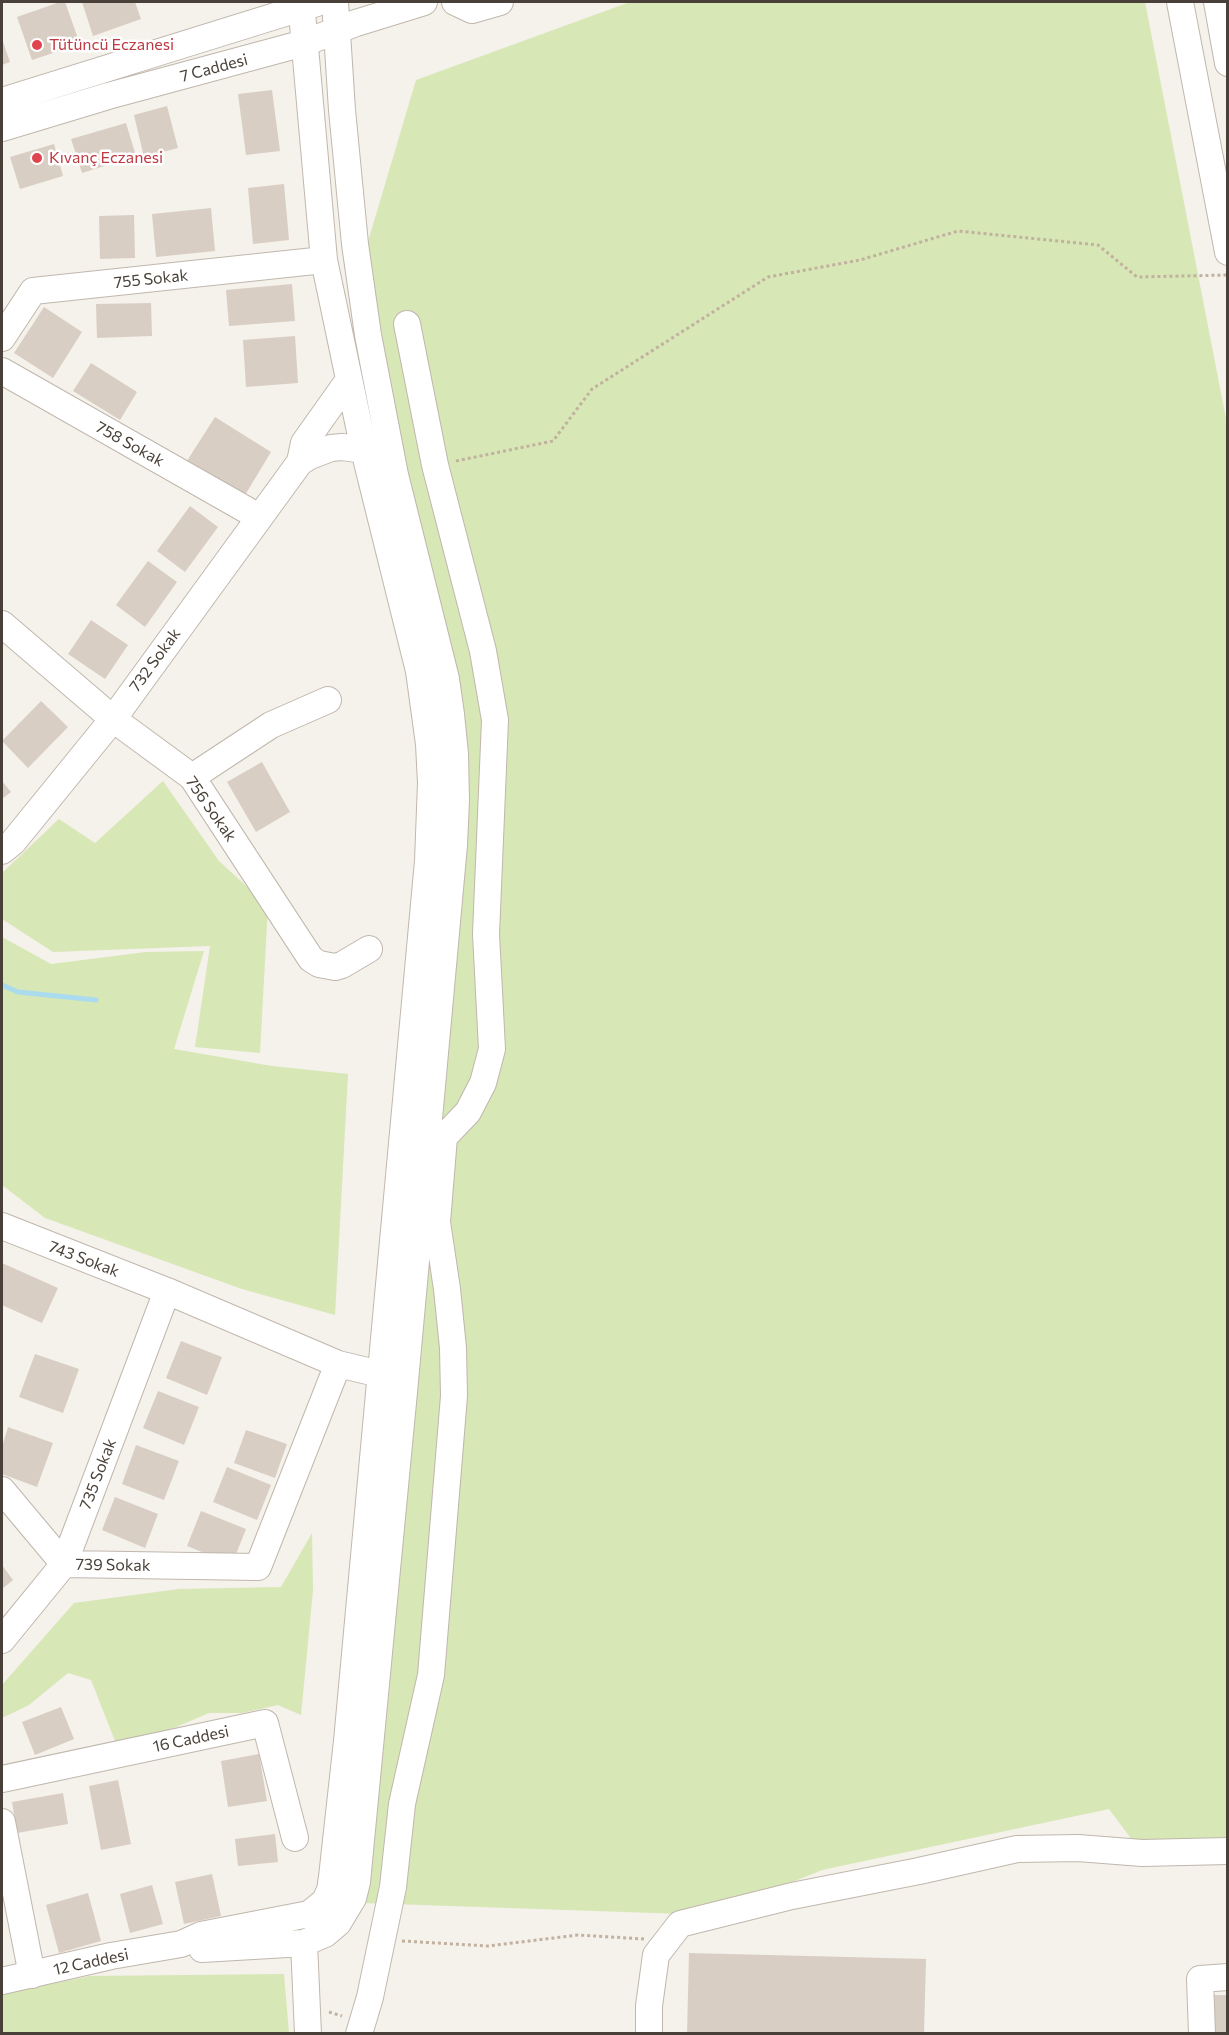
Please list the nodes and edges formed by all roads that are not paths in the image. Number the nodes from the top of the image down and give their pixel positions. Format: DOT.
graph roads {
  1 [pos="335,2"];
  2 [pos="424,2"];
  3 [pos="455,2"];
  4 [pos="500,2"];
  5 [pos="1180,2"];
  6 [pos="1217,2"];
  7 [pos="308,4"];
  8 [pos="337,29"];
  9 [pos="304,43"];
  10 [pos="1227,63"];
  11 [pos="2,101"];
  12 [pos="2,128"];
  13 [pos="1227,252"];
  14 [pos="324,260"];
  15 [pos="407,324"];
  16 [pos="2,338"];
  17 [pos="2,371"];
  18 [pos="348,381"];
  19 [pos="364,450"];
  20 [pos="300,462"];
  21 [pos="259,517"];
  22 [pos="2,624"];
  23 [pos="328,700"];
  24 [pos="113,719"];
  25 [pos="192,777"];
  26 [pos="2,851"];
  27 [pos="369,949"];
  28 [pos="2,1226"];
  29 [pos="167,1292"];
  30 [pos="338,1364"];
  31 [pos="380,1374"];
  32 [pos="2,1490"];
  33 [pos="64,1564"];
  34 [pos="2,1640"];
  35 [pos="2,1779"];
  36 [pos="2,1822"];
  37 [pos="295,1838"];
  38 [pos="1227,1851"];
  39 [pos="304,1943"];
  40 [pos="181,1944"];
  41 [pos="32,1975"];
  42 [pos="1227,1977"];
  43 [pos="2,1982"];
  44 [pos="308,2034"];
  45 [pos="359,2034"];
  46 [pos="649,2034"];
  47 [pos="1202,2034"];
  1 -- 8 [label="street"];
  2 -- 8 [label="street, 7 Caddesi"];
  3 -- 4 [label="street"];
  5 -- 13 [label="street"];
  6 -- 10 [label="street"];
  7 -- 9 [label="street"];
  7 -- 11 [label="street"];
  8 -- 9 [label="street, 7 Caddesi"];
  8 -- 39 [label="street"];
  9 -- 12 [label="street, 7 Caddesi"];
  9 -- 14 [label="street"];
  14 -- 16 [label="street, 755 Sokak"];
  14 -- 18 [label="street"];
  15 -- 45 [label="street"];
  17 -- 21 [label="street, 758 Sokak"];
  18 -- 19 [label="street"];
  18 -- 20 [label="street, 732 Sokak"];
  19 -- 20 [label="street, 732 Sokak"];
  19 -- 31 [label="street"];
  20 -- 21 [label="street, 732 Sokak"];
  21 -- 24 [label="street, 732 Sokak"];
  22 -- 24 [label="street, 756 Sokak"];
  23 -- 25 [label="street"];
  24 -- 25 [label="street, 756 Sokak"];
  24 -- 26 [label="street, 732 Sokak"];
  25 -- 27 [label="street, 756 Sokak"];
  28 -- 29 [label="street, 743 Sokak"];
  29 -- 30 [label="street, 743 Sokak"];
  29 -- 33 [label="street, 735 Sokak"];
  30 -- 31 [label="street, 743 Sokak"];
  30 -- 33 [label="street, 739 Sokak"];
  31 -- 40 [label="street"];
  32 -- 33 [label="street, 739 Sokak"];
  33 -- 34 [label="street, 735 Sokak"];
  35 -- 37 [label="street, 16 Caddesi"];
  36 -- 41 [label="street"];
  38 -- 46 [label="street"];
  39 -- 40 [label="street"];
  39 -- 44 [label="street"];
  40 -- 41 [label="street, 12 Caddesi"];
  41 -- 43 [label="street, 12 Caddesi"];
  42 -- 47 [label="street"];
}
